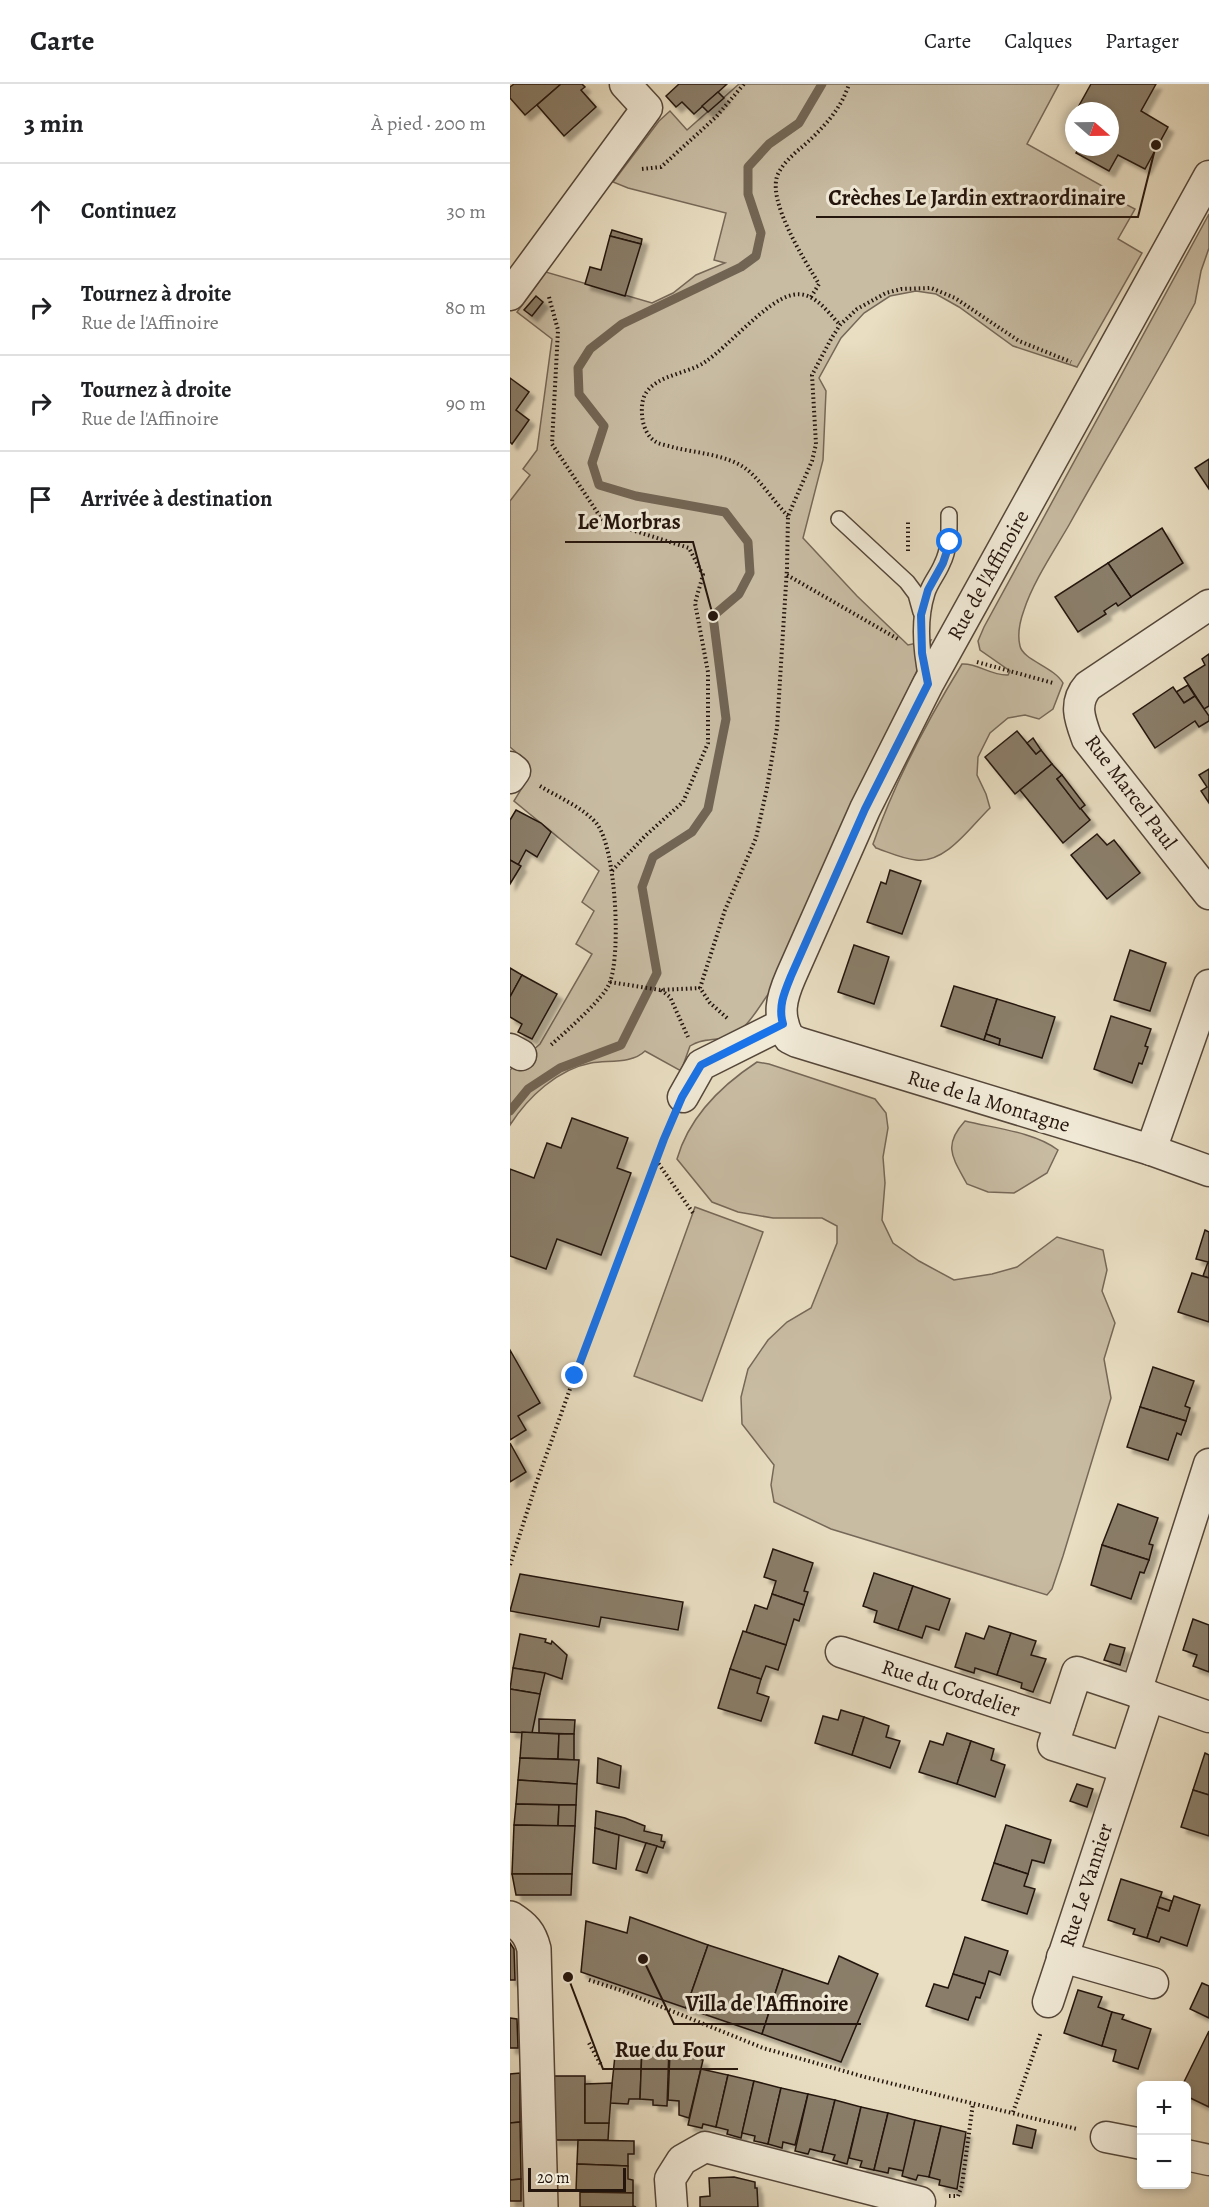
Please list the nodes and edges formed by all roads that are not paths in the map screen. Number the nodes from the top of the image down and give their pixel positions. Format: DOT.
graph roads {
  1 [pos="625,84"];
  2 [pos="1209,176"];
  3 [pos="518,284"];
  4 [pos="949,515"];
  5 [pos="839,519"];
  6 [pos="1209,605"];
  7 [pos="921,615"];
  8 [pos="933,653"];
  9 [pos="1209,894"];
  10 [pos="1209,985"];
  11 [pos="782,1021"];
  12 [pos="682,1097"];
  13 [pos="1151,1150"];
  14 [pos="1209,1171"];
  15 [pos="1209,1464"];
  16 [pos="841,1652"];
  17 [pos="1142,1694"];
  18 [pos="1209,1716"];
  19 [pos="1060,1723"];
  20 [pos="1125,1768"];
  21 [pos="510,1918"];
  22 [pos="1062,1957"];
  23 [pos="1153,1983"];
  24 [pos="1048,2002"];
  25 [pos="1106,2137"];
  26 [pos="1137,2143"];
  27 [pos="1191,2156"];
  28 [pos="1209,2160"];
  29 [pos="920,2202"];
  30 [pos="541,2207"];
  31 [pos="672,2207"];
  1 -- 3 [label="street"];
  2 -- 8 [label="street, Rue de l'Affinoire"];
  4 -- 7 [label="lane"];
  5 -- 7 [label="lane"];
  6 -- 9 [label="street, Rue Marcel Paul"];
  7 -- 8 [label="lane"];
  8 -- 11 [label="street, Rue de l'Affinoire"];
  10 -- 13 [label="street"];
  11 -- 12 [label="street"];
  11 -- 13 [label="street, Rue de la Montagne"];
  13 -- 14 [label="street, Rue de la Montagne"];
  15 -- 17 [label="street, Rue Le Vannier"];
  16 -- 19 [label="street, Rue du Cordelier"];
  17 -- 18 [label="street"];
  17 -- 19 [label="street"];
  17 -- 20 [label="street, Rue Le Vannier"];
  19 -- 20 [label="street"];
  20 -- 22 [label="street, Rue Le Vannier"];
  21 -- 30 [label="street"];
  22 -- 23 [label="street"];
  22 -- 24 [label="street, Rue Le Vannier"];
  25 -- 26 [label="street"];
  27 -- 28 [label="street"];
  29 -- 31 [label="street"];
}
